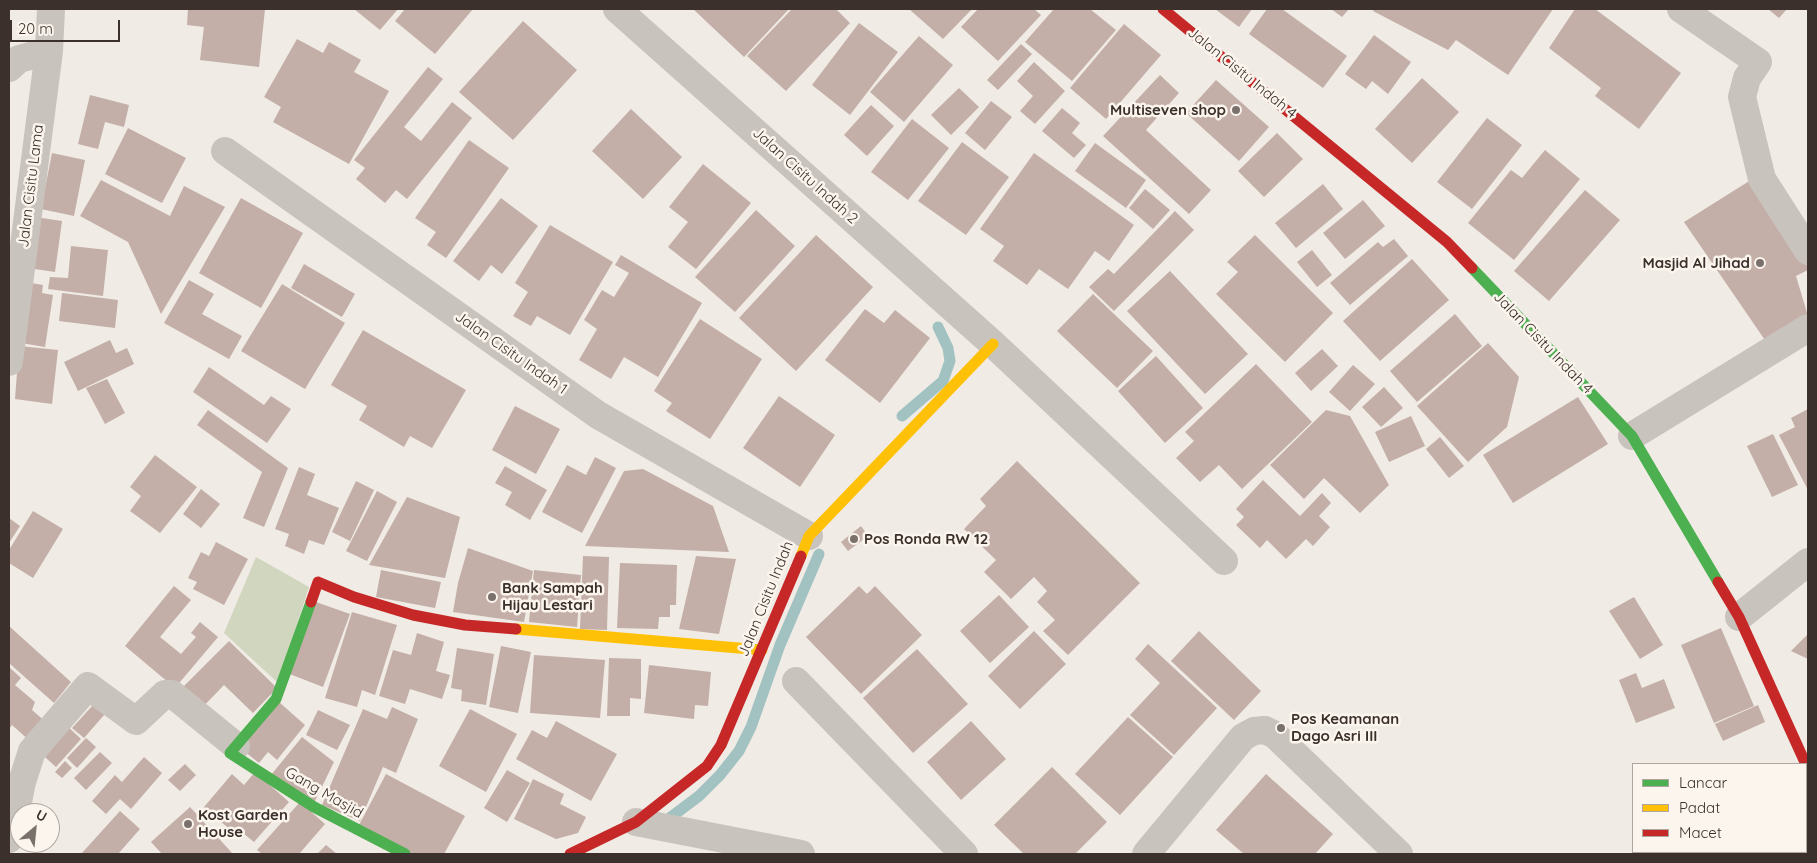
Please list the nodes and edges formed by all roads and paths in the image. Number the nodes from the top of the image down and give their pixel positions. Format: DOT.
graph roads {
  1 [pos="51,9"];
  2 [pos="617,9"];
  3 [pos="1164,9"];
  4 [pos="1681,9"];
  5 [pos="49,50"];
  6 [pos="9,68"];
  7 [pos="225,151"];
  8 [pos="1808,251"];
  9 [pos="1808,328"];
  10 [pos="993,344"];
  11 [pos="9,362"];
  12 [pos="1632,436"];
  13 [pos="809,536"];
  14 [pos="1224,561"];
  15 [pos="1808,562"];
  16 [pos="1740,617"];
  17 [pos="762,650"];
  18 [pos="796,681"];
  19 [pos="233,750"];
  20 [pos="1805,763"];
  21 [pos="636,822"];
  22 [pos="9,840"];
  23 [pos="405,854"];
  24 [pos="570,854"];
  25 [pos="801,854"];
  26 [pos="964,854"];
  27 [pos="1146,854"];
  28 [pos="1399,854"];
  1 -- 5 [label="street, Jalan Cisitu Lama"];
  2 -- 10 [label="street, Jalan Cisitu Indah 2"];
  3 -- 12 [label="street, Jalan Cisitu Indah 4"];
  4 -- 8 [label="street"];
  5 -- 6 [label="street"];
  5 -- 11 [label="street, Jalan Cisitu Lama"];
  7 -- 13 [label="street, Jalan Cisitu Indah 1"];
  9 -- 12 [label="street"];
  10 -- 13 [label="street, Jalan Cisitu Indah"];
  10 -- 14 [label="street, Jalan Cisitu Indah 2"];
  12 -- 16 [label="street, Jalan Cisitu Indah 4"];
  13 -- 17 [label="street, Jalan Cisitu Indah"];
  15 -- 16 [label="street"];
  16 -- 20 [label="street, Jalan Cisitu Indah 4"];
  17 -- 19 [label="street"];
  17 -- 21 [label="street, Jalan Cisitu Indah"];
  18 -- 26 [label="street"];
  19 -- 22 [label="street"];
  19 -- 23 [label="street, Gang Masjid"];
  21 -- 24 [label="street, Jalan Cisitu Indah"];
  21 -- 25 [label="street"];
  27 -- 28 [label="street"];
}
